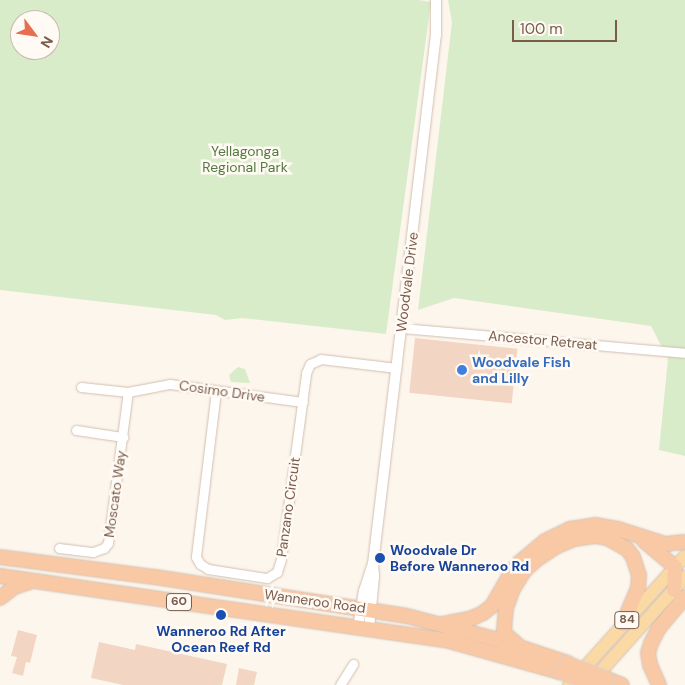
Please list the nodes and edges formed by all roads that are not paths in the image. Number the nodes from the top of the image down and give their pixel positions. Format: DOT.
graph roads {
  1 [pos="436,0"];
  2 [pos="401,328"];
  3 [pos="685,353"];
  4 [pos="396,368"];
  5 [pos="81,387"];
  6 [pos="216,391"];
  7 [pos="128,392"];
  8 [pos="303,402"];
  9 [pos="76,430"];
  10 [pos="123,437"];
  11 [pos="640,538"];
  12 [pos="685,542"];
  13 [pos="59,548"];
  14 [pos="685,556"];
  15 [pos="1,557"];
  16 [pos="680,572"];
  17 [pos="0,577"];
  18 [pos="32,581"];
  19 [pos="679,593"];
  20 [pos="0,598"];
  21 [pos="366,609"];
  22 [pos="441,624"];
  23 [pos="623,624"];
  24 [pos="364,629"];
  25 [pos="521,647"];
  26 [pos="353,664"];
  27 [pos="563,667"];
  28 [pos="601,682"];
  29 [pos="340,685"];
  30 [pos="569,685"];
  31 [pos="588,685"];
  32 [pos="622,685"];
  33 [pos="658,685"];
  1 -- 2 [label="street, Woodvale Drive"];
  2 -- 3 [label="street, Ancestor Retreat"];
  2 -- 4 [label="street, Woodvale Drive"];
  4 -- 8 [label="street, Panzano Circuit"];
  4 -- 21 [label="street, Woodvale Drive"];
  5 -- 7 [label="street, Cosimo Drive"];
  6 -- 7 [label="street, Cosimo Drive"];
  6 -- 8 [label="street, Cosimo Drive"];
  6 -- 8 [label="street, Panzano Circuit"];
  7 -- 10 [label="street, Moscato Way"];
  9 -- 10 [label="street"];
  10 -- 13 [label="street, Moscato Way"];
  11 -- 12 [label="highway"];
  11 -- 16 [label="highway"];
  11 -- 22 [label="highway"];
  14 -- 16 [label="main road, 84"];
  15 -- 17 [label="street"];
  15 -- 21 [label="highway, Wanneroo Road / 60"];
  16 -- 19 [label="highway"];
  16 -- 23 [label="main road, 84"];
  17 -- 18 [label="highway, Wanneroo Road / 60"];
  18 -- 20 [label="highway"];
  18 -- 24 [label="highway, Wanneroo Road / 60"];
  19 -- 31 [label="main road, 84"];
  19 -- 33 [label="highway"];
  21 -- 22 [label="highway, Wanneroo Road / 60"];
  21 -- 24 [label="street, Woodvale Drive"];
  22 -- 25 [label="highway, Wanneroo Road / 60"];
  23 -- 25 [label="highway"];
  23 -- 30 [label="main road, 84"];
  24 -- 27 [label="highway, 60"];
  25 -- 27 [label="highway, Wanneroo Road / 60"];
  26 -- 29 [label="street"];
  27 -- 28 [label="highway, 60, bridge"];
  28 -- 32 [label="highway, 60"];
}
